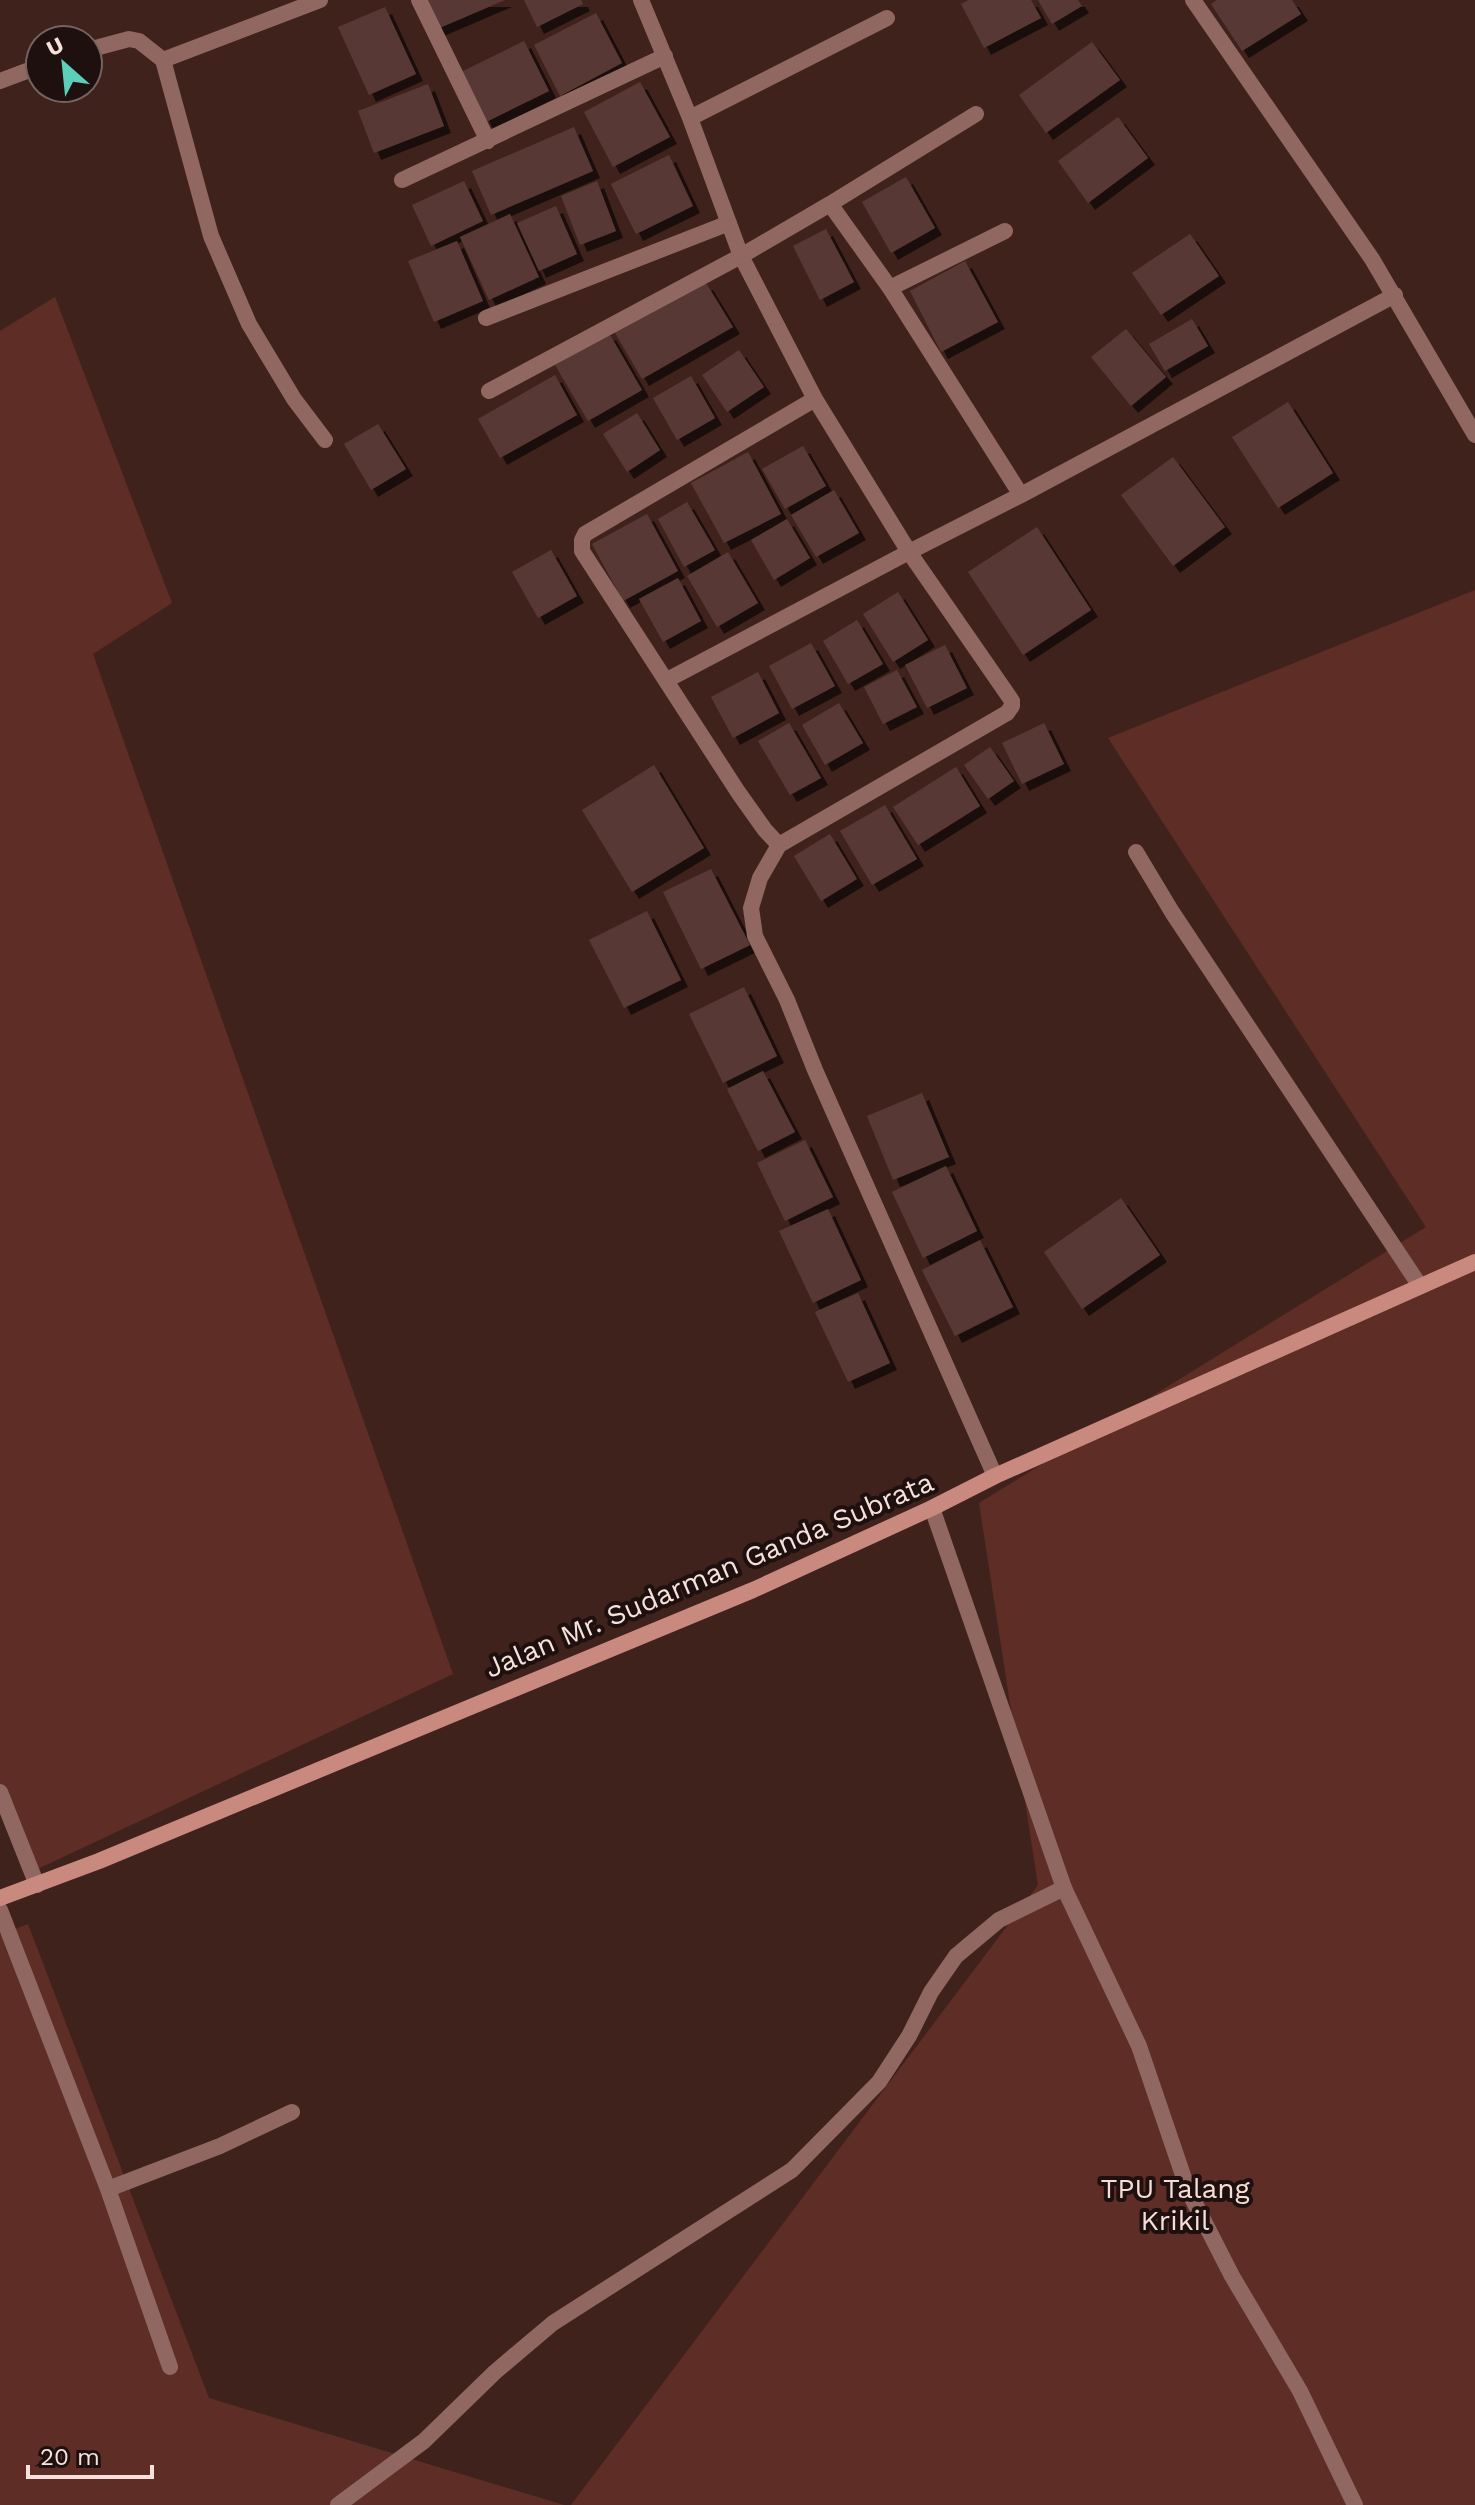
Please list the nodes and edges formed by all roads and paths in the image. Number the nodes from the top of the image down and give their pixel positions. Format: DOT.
graph roads {
  1 [pos="320,0"];
  2 [pos="419,0"];
  3 [pos="1193,0"];
  4 [pos="648,2"];
  5 [pos="887,18"];
  6 [pos="104,46"];
  7 [pos="665,56"];
  8 [pos="163,60"];
  9 [pos="24,72"];
  10 [pos="0,81"];
  11 [pos="976,114"];
  12 [pos="690,118"];
  13 [pos="488,141"];
  14 [pos="402,180"];
  15 [pos="830,204"];
  16 [pos="729,223"];
  17 [pos="1005,231"];
  18 [pos="741,256"];
  19 [pos="890,288"];
  20 [pos="1395,295"];
  21 [pos="486,318"];
  22 [pos="489,391"];
  23 [pos="815,399"];
  24 [pos="1475,435"];
  25 [pos="325,440"];
  26 [pos="1021,495"];
  27 [pos="909,552"];
  28 [pos="667,680"];
  29 [pos="779,845"];
  30 [pos="1136,852"];
  31 [pos="1475,1262"];
  32 [pos="1420,1286"];
  33 [pos="995,1476"];
  34 [pos="932,1508"];
  35 [pos="0,1792"];
  36 [pos="37,1885"];
  37 [pos="1064,1888"];
  38 [pos="0,1898"];
  39 [pos="0,1910"];
  40 [pos="292,2112"];
  41 [pos="108,2189"];
  42 [pos="170,2367"];
  43 [pos="338,2505"];
  44 [pos="1355,2505"];
  1 -- 8 [label="street"];
  2 -- 13 [label="street"];
  3 -- 20 [label="street"];
  4 -- 7 [label="street"];
  5 -- 12 [label="street"];
  6 -- 8 [label="street"];
  7 -- 12 [label="street"];
  7 -- 13 [label="street"];
  8 -- 25 [label="street"];
  9 -- 10 [label="street"];
  11 -- 15 [label="street"];
  12 -- 16 [label="street"];
  13 -- 14 [label="street"];
  15 -- 18 [label="street"];
  15 -- 19 [label="street"];
  16 -- 18 [label="street"];
  16 -- 21 [label="street"];
  17 -- 19 [label="street"];
  18 -- 22 [label="street"];
  18 -- 23 [label="street"];
  19 -- 26 [label="street"];
  20 -- 24 [label="street"];
  20 -- 26 [label="street"];
  23 -- 27 [label="street"];
  23 -- 28 [label="street"];
  26 -- 27 [label="street"];
  27 -- 28 [label="street"];
  27 -- 29 [label="street"];
  28 -- 29 [label="street"];
  29 -- 33 [label="street"];
  30 -- 32 [label="street"];
  31 -- 32 [label="street, Jalan Mr. Sudarman Ganda Subrata"];
  32 -- 33 [label="street, Jalan Mr. Sudarman Ganda Subrata"];
  33 -- 34 [label="street, Jalan Mr. Sudarman Ganda Subrata"];
  34 -- 36 [label="street, Jalan Mr. Sudarman Ganda Subrata"];
  34 -- 37 [label="street"];
  35 -- 36 [label="street"];
  36 -- 38 [label="street, Jalan Mr. Sudarman Ganda Subrata"];
  37 -- 43 [label="street"];
  37 -- 44 [label="street"];
  39 -- 41 [label="street"];
  40 -- 41 [label="street"];
  41 -- 42 [label="street"];
}
